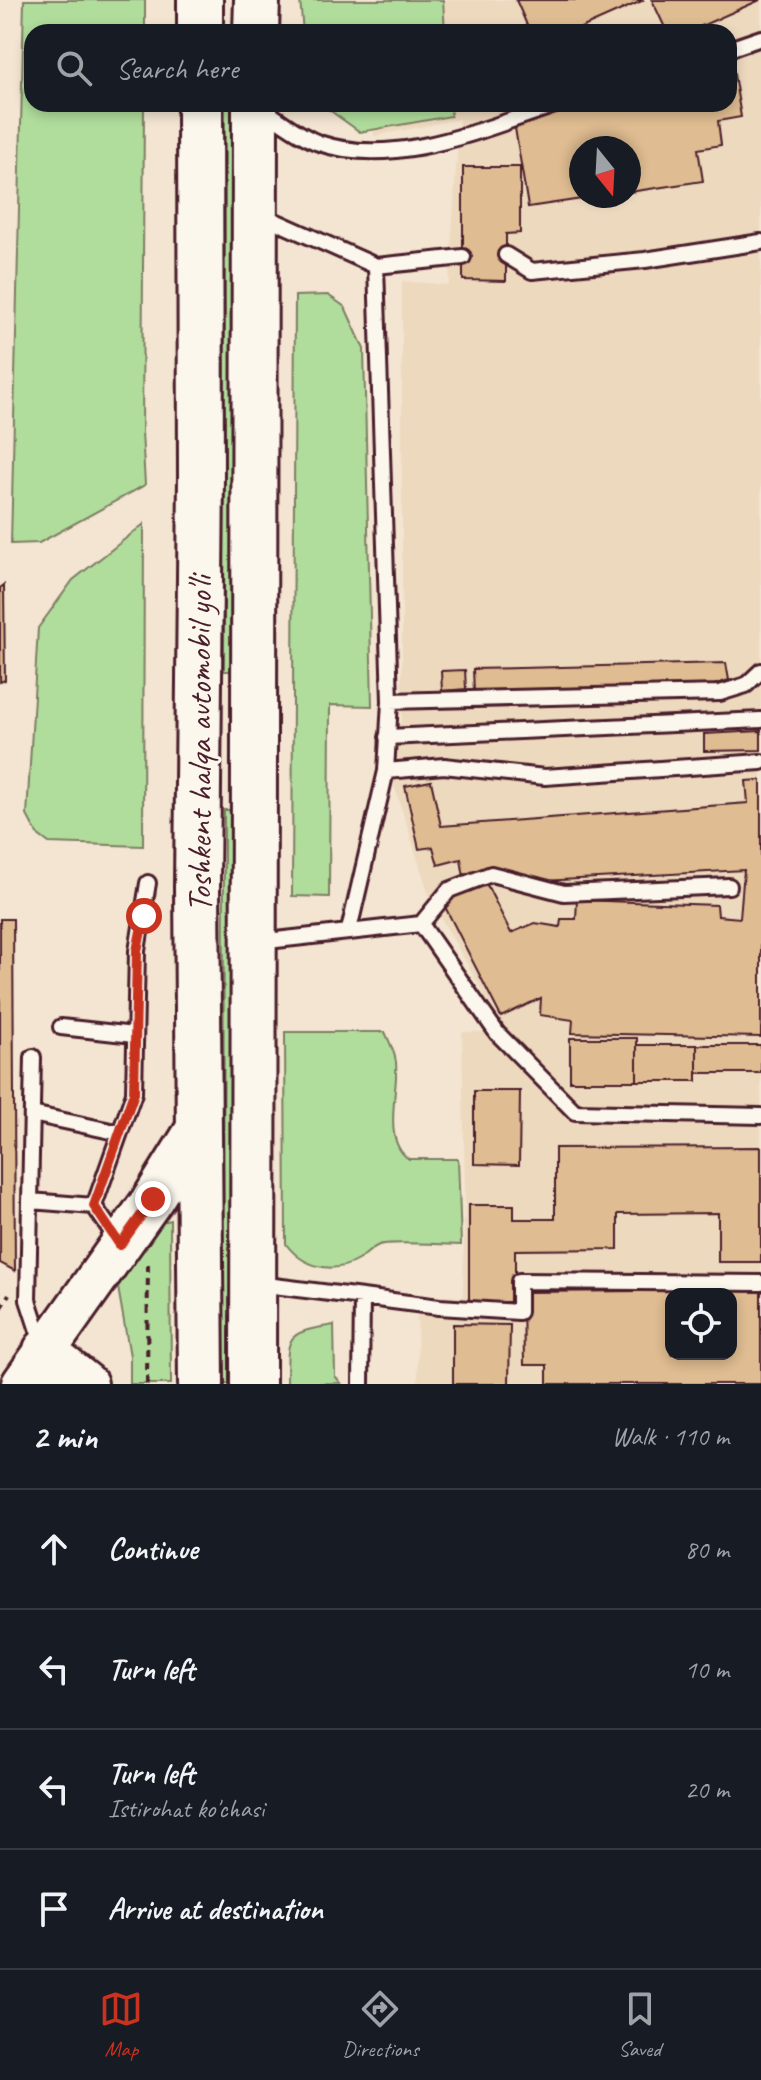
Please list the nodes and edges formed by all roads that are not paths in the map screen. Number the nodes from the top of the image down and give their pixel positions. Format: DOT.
graph roads {
  1 [pos="200,0"];
  2 [pos="257,0"];
  3 [pos="200,24"];
  4 [pos="256,24"];
  5 [pos="761,38"];
  6 [pos="737,46"];
  7 [pos="200,112"];
  8 [pos="255,112"];
  9 [pos="268,112"];
  10 [pos="532,112"];
  11 [pos="255,212"];
  12 [pos="761,242"];
  13 [pos="506,255"];
  14 [pos="463,257"];
  15 [pos="376,266"];
  16 [pos="761,671"];
  17 [pos="390,701"];
  18 [pos="761,720"];
  19 [pos="387,737"];
  20 [pos="199,742"];
  21 [pos="254,743"];
  22 [pos="761,762"];
  23 [pos="386,771"];
  24 [pos="148,883"];
  25 [pos="729,886"];
  26 [pos="421,924"];
  27 [pos="349,930"];
  28 [pos="254,942"];
  29 [pos="61,1027"];
  30 [pos="134,1035"];
  31 [pos="33,1057"];
  32 [pos="32,1114"];
  33 [pos="761,1116"];
  34 [pos="199,1125"];
  35 [pos="120,1133"];
  36 [pos="30,1201"];
  37 [pos="94,1206"];
  38 [pos="134,1252"];
  39 [pos="254,1283"];
  40 [pos="761,1283"];
  41 [pos="362,1297"];
  42 [pos="44,1350"];
  43 [pos="22,1384"];
  44 [pos="87,1384"];
  45 [pos="201,1384"];
  46 [pos="253,1384"];
  47 [pos="361,1384"];
  1 -- 3 [label="highway"];
  2 -- 4 [label="highway"];
  5 -- 6 [label="lane"];
  7 -- 20 [label="highway, Toshkent halqa avtomobil yo'li"];
  8 -- 11 [label="highway, Toshkent halqa avtomobil yo'li"];
  9 -- 10 [label="lane"];
  11 -- 15 [label="lane"];
  11 -- 21 [label="highway, Toshkent halqa avtomobil yo'li"];
  12 -- 13 [label="lane"];
  14 -- 15 [label="lane"];
  15 -- 17 [label="lane"];
  16 -- 17 [label="lane"];
  17 -- 19 [label="lane"];
  18 -- 19 [label="lane"];
  19 -- 23 [label="lane"];
  20 -- 21 [label="highway"];
  20 -- 34 [label="highway, Toshkent halqa avtomobil yo'li"];
  21 -- 28 [label="highway, Toshkent halqa avtomobil yo'li"];
  22 -- 23 [label="lane"];
  23 -- 27 [label="lane"];
  24 -- 30 [label="lane"];
  25 -- 26 [label="lane"];
  26 -- 27 [label="lane"];
  26 -- 33 [label="lane"];
  27 -- 28 [label="lane"];
  28 -- 39 [label="highway, Toshkent halqa avtomobil yo'li"];
  29 -- 30 [label="lane"];
  30 -- 35 [label="lane"];
  31 -- 32 [label="lane"];
  32 -- 35 [label="lane"];
  32 -- 36 [label="lane"];
  34 -- 38 [label="main road"];
  34 -- 45 [label="highway, Toshkent halqa avtomobil yo'li"];
  35 -- 37 [label="lane"];
  36 -- 37 [label="lane"];
  36 -- 42 [label="lane"];
  37 -- 38 [label="lane"];
  38 -- 42 [label="main road"];
  39 -- 41 [label="lane"];
  39 -- 46 [label="highway, Toshkent halqa avtomobil yo'li"];
  40 -- 41 [label="lane"];
  41 -- 47 [label="lane"];
  42 -- 43 [label="main road"];
  42 -- 44 [label="main road"];
}
